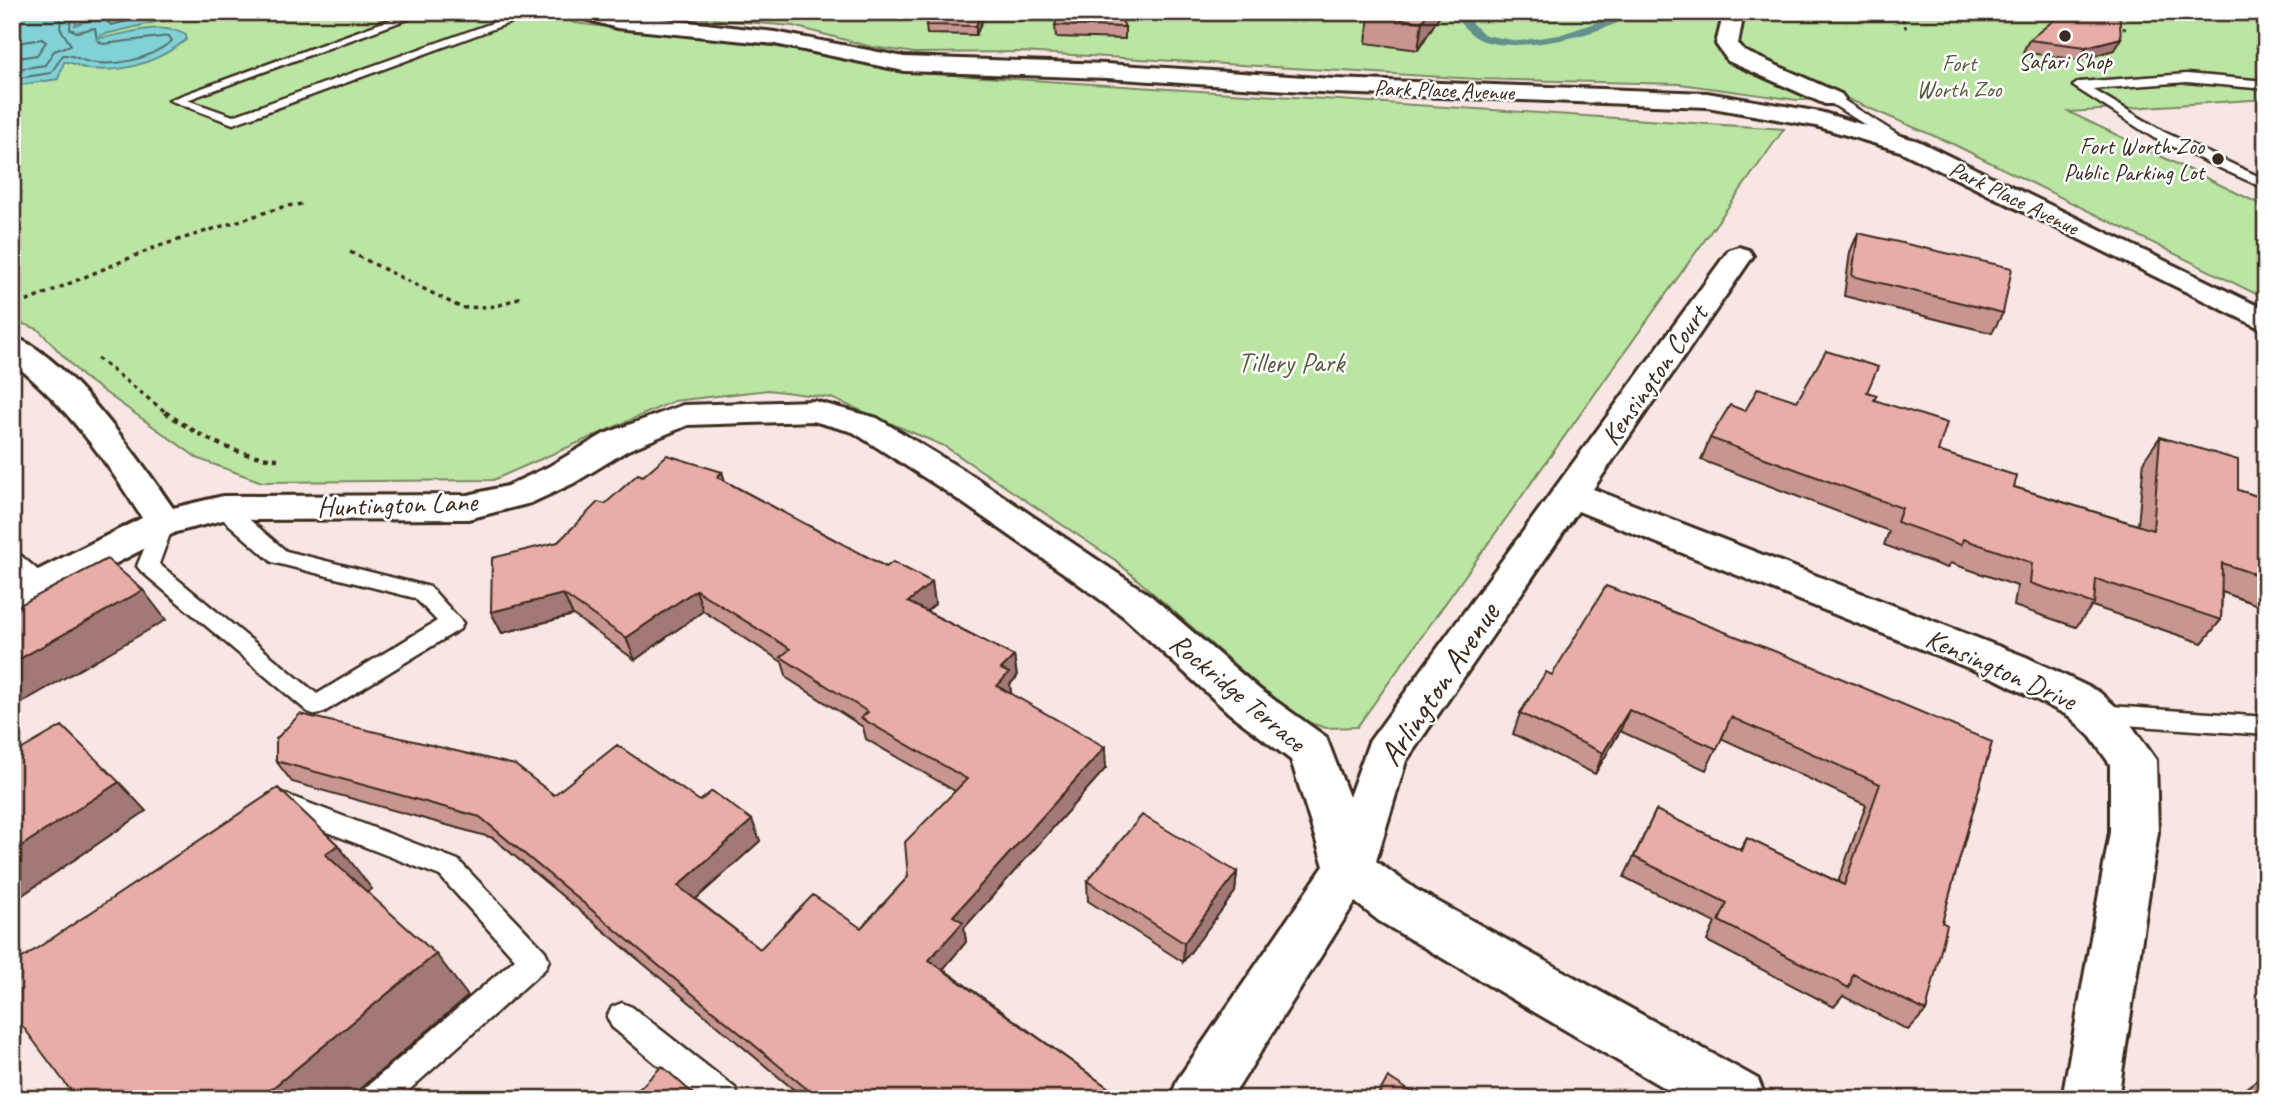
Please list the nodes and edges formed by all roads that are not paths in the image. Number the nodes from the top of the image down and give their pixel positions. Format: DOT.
graph roads {
  1 [pos="422,12"];
  2 [pos="534,12"];
  3 [pos="582,12"];
  4 [pos="1735,13"];
  5 [pos="2266,85"];
  6 [pos="1833,99"];
  7 [pos="1909,146"];
  8 [pos="2266,185"];
  9 [pos="1739,256"];
  10 [pos="2266,322"];
  11 [pos="12,346"];
  12 [pos="865,425"];
  13 [pos="1570,494"];
  14 [pos="223,508"];
  15 [pos="164,523"];
  16 [pos="12,559"];
  17 [pos="27,592"];
  18 [pos="2095,714"];
  19 [pos="2266,726"];
  20 [pos="248,815"];
  21 [pos="1349,869"];
  22 [pos="622,1017"];
  23 [pos="376,1099"];
  24 [pos="724,1099"];
  25 [pos="1198,1099"];
  26 [pos="1738,1099"];
  27 [pos="2091,1099"];
  1 -- 2 [label="lane"];
  3 -- 7 [label="street, Park Place Avenue"];
  4 -- 6 [label="street"];
  5 -- 8 [label="lane"];
  6 -- 7 [label="lane"];
  7 -- 10 [label="street, Park Place Avenue"];
  9 -- 13 [label="street, Kensington Court"];
  11 -- 15 [label="street"];
  12 -- 14 [label="street, Huntington Lane"];
  12 -- 21 [label="street, Rockridge Terrace"];
  13 -- 18 [label="street, Kensington Drive"];
  13 -- 21 [label="street, Arlington Avenue"];
  14 -- 15 [label="street, Huntington Lane"];
  14 -- 15 [label="lane"];
  15 -- 17 [label="street, Huntington Lane"];
  16 -- 17 [label="lane"];
  18 -- 19 [label="lane"];
  18 -- 27 [label="street, Kensington Drive"];
  20 -- 23 [label="lane"];
  21 -- 25 [label="street, Arlington Avenue"];
  21 -- 26 [label="street"];
  22 -- 24 [label="lane"];
}
